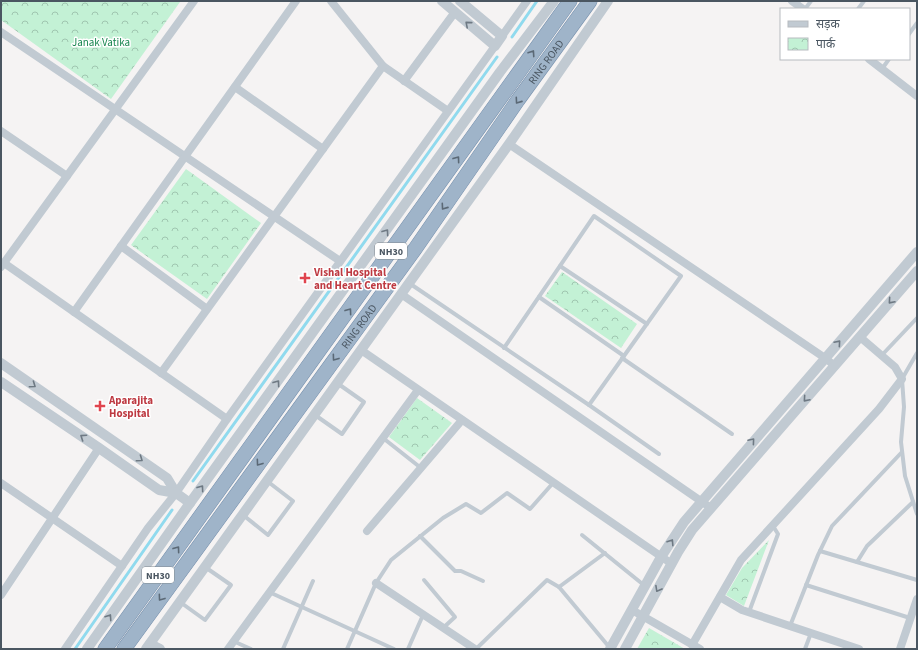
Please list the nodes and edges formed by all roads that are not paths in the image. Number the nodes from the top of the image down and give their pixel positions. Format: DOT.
graph roads {
  1 [pos="194,1"];
  2 [pos="296,1"];
  3 [pos="331,1"];
  4 [pos="442,1"];
  5 [pos="460,1"];
  6 [pos="527,1"];
  7 [pos="554,1"];
  8 [pos="570,1"];
  9 [pos="590,1"];
  10 [pos="608,1"];
  11 [pos="792,1"];
  12 [pos="802,8"];
  13 [pos="455,12"];
  14 [pos="917,23"];
  15 [pos="1,32"];
  16 [pos="910,33"];
  17 [pos="502,36"];
  18 [pos="495,46"];
  19 [pos="870,60"];
  20 [pos="888,60"];
  21 [pos="383,66"];
  22 [pos="882,69"];
  23 [pos="404,81"];
  24 [pos="235,87"];
  25 [pos="917,96"];
  26 [pos="116,109"];
  27 [pos="448,111"];
  28 [pos="1,131"];
  29 [pos="509,144"];
  30 [pos="323,149"];
  31 [pos="185,156"];
  32 [pos="67,176"];
  33 [pos="274,217"];
  34 [pos="121,246"];
  35 [pos="917,252"];
  36 [pos="340,261"];
  37 [pos="2,265"];
  38 [pos="560,266"];
  39 [pos="917,271"];
  40 [pos="409,283"];
  41 [pos="401,294"];
  42 [pos="539,297"];
  43 [pos="208,309"];
  44 [pos="74,312"];
  45 [pos="917,318"];
  46 [pos="647,324"];
  47 [pos="860,337"];
  48 [pos="504,348"];
  49 [pos="361,350"];
  50 [pos="917,353"];
  51 [pos="882,356"];
  52 [pos="623,357"];
  53 [pos="825,358"];
  54 [pos="1,363"];
  55 [pos="835,366"];
  56 [pos="161,373"];
  57 [pos="902,380"];
  58 [pos="1,382"];
  59 [pos="337,383"];
  60 [pos="418,390"];
  61 [pos="589,405"];
  62 [pos="314,414"];
  63 [pos="227,419"];
  64 [pos="462,420"];
  65 [pos="732,434"];
  66 [pos="383,438"];
  67 [pos="99,448"];
  68 [pos="902,452"];
  69 [pos="659,454"];
  70 [pos="421,468"];
  71 [pos="267,480"];
  72 [pos="1,483"];
  73 [pos="553,483"];
  74 [pos="176,493"];
  75 [pos="702,501"];
  76 [pos="913,502"];
  77 [pos="190,503"];
  78 [pos="711,508"];
  79 [pos="917,514"];
  80 [pos="243,515"];
  81 [pos="52,518"];
  82 [pos="773,526"];
  83 [pos="367,531"];
  84 [pos="582,535"];
  85 [pos="420,536"];
  86 [pos="820,551"];
  87 [pos="604,553"];
  88 [pos="661,557"];
  89 [pos="857,562"];
  90 [pos="672,564"];
  91 [pos="122,566"];
  92 [pos="205,567"];
  93 [pos="424,580"];
  94 [pos="917,580"];
  95 [pos="313,581"];
  96 [pos="483,581"];
  97 [pos="376,584"];
  98 [pos="806,585"];
  99 [pos="645,586"];
  100 [pos="559,587"];
  101 [pos="269,592"];
  102 [pos="1,595"];
  103 [pos="720,597"];
  104 [pos="917,599"];
  105 [pos="180,602"];
  106 [pos="301,607"];
  107 [pos="632,610"];
  108 [pos="749,613"];
  109 [pos="424,615"];
  110 [pos="643,616"];
  111 [pos="911,618"];
  112 [pos="789,626"];
  113 [pos="443,628"];
  114 [pos="354,631"];
  115 [pos="811,633"];
  116 [pos="233,641"];
  117 [pos="148,646"];
  118 [pos="696,647"];
  119 [pos="65,649"];
  120 [pos="87,649"];
  121 [pos="106,649"];
  122 [pos="124,649"];
  123 [pos="160,649"];
  124 [pos="228,649"];
  125 [pos="251,649"];
  126 [pos="283,649"];
  127 [pos="347,649"];
  128 [pos="394,649"];
  129 [pos="408,649"];
  130 [pos="476,649"];
  131 [pos="610,649"];
  132 [pos="625,649"];
  133 [pos="805,649"];
  134 [pos="859,649"];
  135 [pos="900,649"];
  1 -- 26 [label="street"];
  2 -- 24 [label="street"];
  3 -- 21 [label="street"];
  4 -- 13 [label="street"];
  5 -- 17 [label="street"];
  6 -- 17 [label="street"];
  77 -- 7 [label="street, one-way"];
  121 -- 8 [label="highway, RING ROAD / NH30, one-way"];
  9 -- 122 [label="highway, RING ROAD / NH30, one-way"];
  10 -- 29 [label="street"];
  11 -- 12 [label="street"];
  18 -- 13 [label="street, one-way"];
  13 -- 23 [label="street"];
  14 -- 16 [label="lane"];
  15 -- 26 [label="street"];
  17 -- 18 [label="street"];
  18 -- 27 [label="street"];
  19 -- 22 [label="street"];
  20 -- 22 [label="lane"];
  21 -- 23 [label="street"];
  21 -- 30 [label="street"];
  22 -- 25 [label="street"];
  23 -- 27 [label="street"];
  24 -- 30 [label="street"];
  24 -- 31 [label="street"];
  26 -- 31 [label="street"];
  26 -- 32 [label="street"];
  27 -- 36 [label="street"];
  28 -- 32 [label="street"];
  29 -- 40 [label="street"];
  29 -- 53 [label="street"];
  30 -- 33 [label="street"];
  31 -- 33 [label="street"];
  31 -- 34 [label="street"];
  32 -- 37 [label="street"];
  33 -- 36 [label="street"];
  33 -- 43 [label="street"];
  34 -- 43 [label="street"];
  34 -- 44 [label="street"];
  53 -- 35 [label="street, one-way"];
  36 -- 63 [label="street"];
  37 -- 44 [label="street"];
  38 -- 42 [label="lane"];
  38 -- 46 [label="lane"];
  38 -- 46 [label="lane"];
  39 -- 47 [label="street, one-way"];
  40 -- 41 [label="street"];
  40 -- 48 [label="lane"];
  41 -- 49 [label="street"];
  41 -- 75 [label="street"];
  42 -- 48 [label="lane"];
  42 -- 52 [label="lane"];
  43 -- 56 [label="street"];
  44 -- 56 [label="street"];
  45 -- 51 [label="lane"];
  46 -- 52 [label="lane"];
  47 -- 51 [label="street"];
  47 -- 55 [label="street"];
  48 -- 61 [label="lane"];
  49 -- 59 [label="street"];
  49 -- 60 [label="street"];
  50 -- 57 [label="lane"];
  51 -- 57 [label="street"];
  52 -- 61 [label="lane"];
  52 -- 65 [label="lane"];
  53 -- 55 [label="street"];
  75 -- 53 [label="street, one-way"];
  54 -- 74 [label="street, one-way"];
  55 -- 78 [label="street, one-way"];
  56 -- 63 [label="street"];
  57 -- 68 [label="lane"];
  57 -- 82 [label="street"];
  67 -- 58 [label="street, one-way"];
  59 -- 62 [label="street"];
  59 -- 62 [label="lane"];
  60 -- 64 [label="street"];
  60 -- 66 [label="street"];
  61 -- 69 [label="lane"];
  62 -- 71 [label="street"];
  63 -- 74 [label="street"];
  64 -- 70 [label="street"];
  64 -- 73 [label="street"];
  66 -- 70 [label="lane"];
  66 -- 101 [label="street"];
  67 -- 74 [label="street"];
  67 -- 81 [label="street"];
  68 -- 76 [label="lane"];
  68 -- 86 [label="lane"];
  70 -- 83 [label="street"];
  71 -- 80 [label="street"];
  71 -- 80 [label="lane"];
  72 -- 81 [label="street"];
  73 -- 85 [label="lane"];
  73 -- 88 [label="street"];
  74 -- 77 [label="street"];
  74 -- 91 [label="street"];
  75 -- 78 [label="street"];
  88 -- 75 [label="street, one-way"];
  76 -- 79 [label="lane"];
  76 -- 89 [label="lane"];
  120 -- 77 [label="street, one-way"];
  78 -- 90 [label="street"];
  80 -- 92 [label="street"];
  81 -- 91 [label="street"];
  81 -- 102 [label="street"];
  82 -- 103 [label="street"];
  82 -- 108 [label="lane"];
  84 -- 87 [label="lane"];
  85 -- 96 [label="lane"];
  85 -- 97 [label="lane"];
  86 -- 89 [label="lane"];
  86 -- 98 [label="lane"];
  87 -- 99 [label="lane"];
  87 -- 100 [label="lane"];
  88 -- 90 [label="street"];
  88 -- 99 [label="street"];
  89 -- 94 [label="lane"];
  90 -- 110 [label="street, one-way"];
  91 -- 119 [label="street"];
  92 -- 105 [label="street"];
  92 -- 105 [label="lane"];
  93 -- 113 [label="lane"];
  95 -- 106 [label="lane"];
  97 -- 109 [label="street"];
  97 -- 114 [label="lane"];
  98 -- 111 [label="lane"];
  98 -- 112 [label="lane"];
  99 -- 107 [label="street"];
  100 -- 130 [label="lane"];
  100 -- 131 [label="lane"];
  101 -- 106 [label="lane"];
  101 -- 116 [label="street"];
  103 -- 108 [label="street"];
  103 -- 118 [label="street"];
  104 -- 111 [label="street"];
  105 -- 117 [label="street"];
  106 -- 114 [label="lane"];
  106 -- 126 [label="lane"];
  107 -- 110 [label="street"];
  107 -- 131 [label="street"];
  108 -- 112 [label="street"];
  109 -- 113 [label="street"];
  109 -- 129 [label="lane"];
  110 -- 118 [label="street"];
  110 -- 132 [label="street"];
  111 -- 135 [label="street"];
  112 -- 115 [label="street"];
  113 -- 130 [label="street"];
  114 -- 127 [label="lane"];
  114 -- 128 [label="lane"];
  115 -- 133 [label="lane"];
  115 -- 134 [label="street"];
  116 -- 124 [label="street"];
  116 -- 125 [label="lane"];
  117 -- 123 [label="street"];
}
